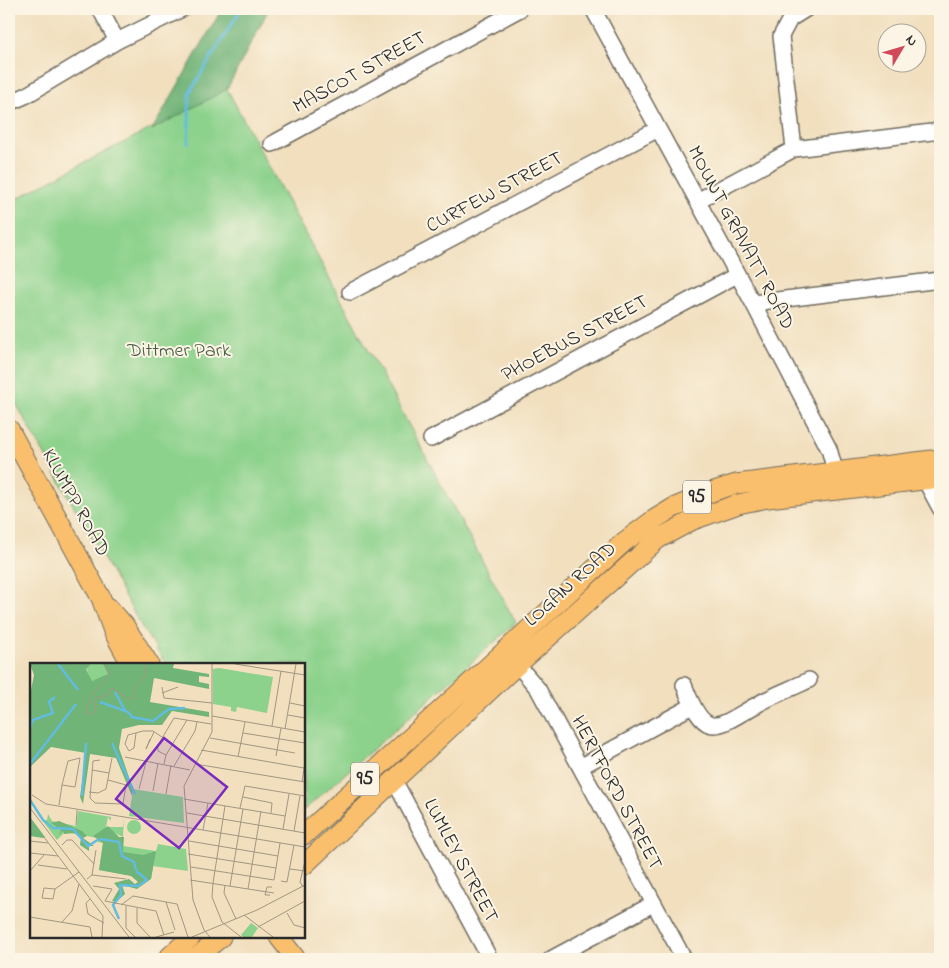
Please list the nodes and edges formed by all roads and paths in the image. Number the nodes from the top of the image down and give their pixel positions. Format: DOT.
graph roads {
  1 [pos="100,9"];
  2 [pos="182,9"];
  3 [pos="520,9"];
  4 [pos="593,9"];
  5 [pos="806,9"];
  6 [pos="117,41"];
  7 [pos="9,103"];
  8 [pos="658,129"];
  9 [pos="940,131"];
  10 [pos="272,144"];
  11 [pos="794,149"];
  12 [pos="697,201"];
  13 [pos="737,274"];
  14 [pos="940,280"];
  15 [pos="350,292"];
  16 [pos="753,303"];
  17 [pos="9,430"];
  18 [pos="431,439"];
  19 [pos="940,459"];
  20 [pos="836,471"];
  21 [pos="933,479"];
  22 [pos="839,490"];
  23 [pos="940,508"];
  24 [pos="101,598"];
  25 [pos="505,651"];
  26 [pos="130,663"];
  27 [pos="148,663"];
  28 [pos="518,664"];
  29 [pos="810,680"];
  30 [pos="684,686"];
  31 [pos="692,706"];
  32 [pos="580,767"];
  33 [pos="395,782"];
  34 [pos="305,834"];
  35 [pos="305,864"];
  36 [pos="653,904"];
  37 [pos="190,938"];
  38 [pos="220,938"];
  39 [pos="167,959"];
  40 [pos="195,959"];
  41 [pos="490,959"];
  42 [pos="552,959"];
  43 [pos="684,959"];
  1 -- 6 [label="street"];
  2 -- 6 [label="street"];
  3 -- 10 [label="street, MASCOT STREET"];
  4 -- 8 [label="street, MOUNT GRAVATT ROAD"];
  5 -- 11 [label="street"];
  6 -- 7 [label="street"];
  8 -- 12 [label="street, MOUNT GRAVATT ROAD"];
  8 -- 15 [label="street, CURFEW STREET"];
  9 -- 11 [label="street"];
  11 -- 12 [label="street"];
  12 -- 13 [label="street, MOUNT GRAVATT ROAD"];
  13 -- 16 [label="street, MOUNT GRAVATT ROAD"];
  13 -- 18 [label="street, PHOEBUS STREET"];
  14 -- 16 [label="street"];
  16 -- 20 [label="street, MOUNT GRAVATT ROAD"];
  17 -- 24 [label="main road, KLUMPP ROAD"];
  19 -- 20 [label="main road, LOGAN ROAD / 95"];
  20 -- 22 [label="street, MOUNT GRAVATT ROAD"];
  20 -- 25 [label="main road, LOGAN ROAD / 95"];
  21 -- 22 [label="main road, LOGAN ROAD / 95"];
  21 -- 23 [label="street"];
  22 -- 28 [label="main road, LOGAN ROAD / 95"];
  24 -- 26 [label="main road, KLUMPP ROAD"];
  24 -- 27 [label="main road, KLUMPP ROAD"];
  25 -- 28 [label="street, HERTFORD STREET"];
  25 -- 34 [label="main road, LOGAN ROAD / 95"];
  28 -- 32 [label="street, HERTFORD STREET"];
  28 -- 33 [label="main road, LOGAN ROAD / 95"];
  29 -- 31 [label="street"];
  30 -- 31 [label="street"];
  31 -- 32 [label="street"];
  32 -- 36 [label="street, HERTFORD STREET"];
  33 -- 35 [label="main road, LOGAN ROAD / 95"];
  33 -- 41 [label="street, LUMLEY STREET"];
  36 -- 42 [label="street"];
  36 -- 43 [label="street, HERTFORD STREET"];
  37 -- 39 [label="main road"];
  38 -- 40 [label="main road"];
}
